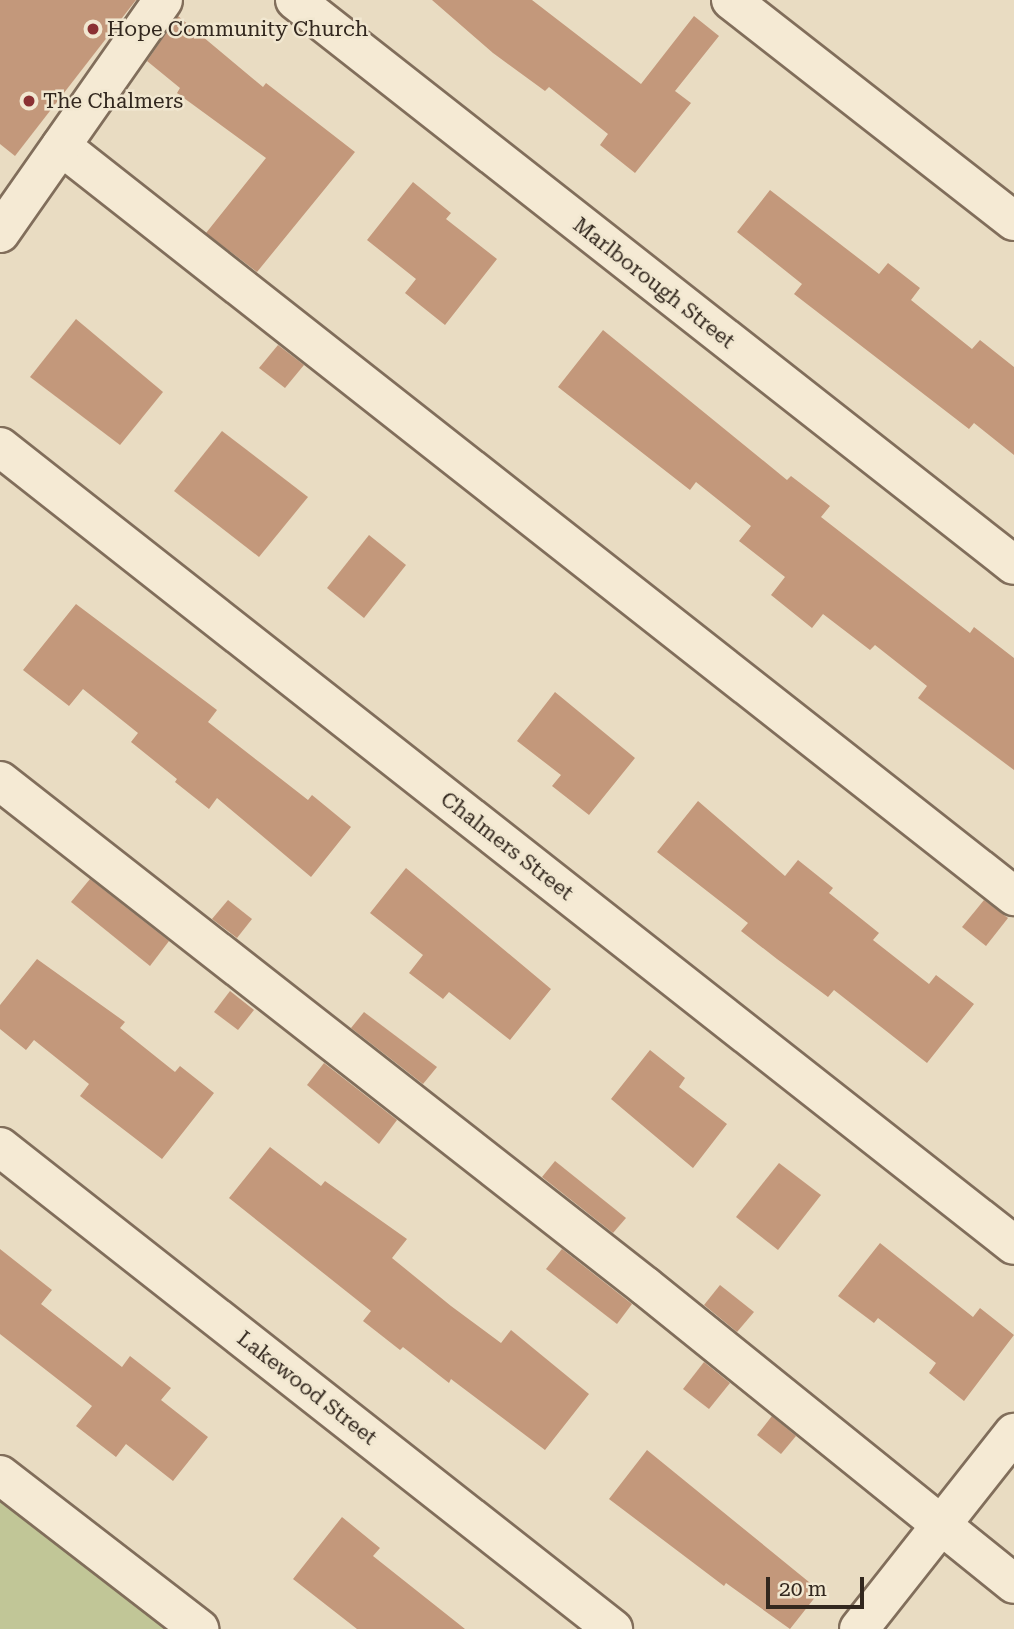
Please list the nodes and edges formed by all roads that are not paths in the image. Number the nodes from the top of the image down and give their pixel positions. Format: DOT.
graph roads {
  1 [pos="163,0"];
  2 [pos="295,0"];
  3 [pos="731,0"];
  4 [pos="61,146"];
  5 [pos="1014,221"];
  6 [pos="0,233"];
  7 [pos="0,447"];
  8 [pos="1014,565"];
  9 [pos="0,781"];
  10 [pos="1014,896"];
  11 [pos="0,1147"];
  12 [pos="1014,1245"];
  13 [pos="1014,1433"];
  14 [pos="0,1475"];
  15 [pos="940,1527"];
  16 [pos="1014,1584"];
  17 [pos="199,1629"];
  18 [pos="613,1629"];
  19 [pos="859,1629"];
  1 -- 4 [label="street"];
  2 -- 8 [label="street, Marlborough Street"];
  3 -- 5 [label="street"];
  4 -- 6 [label="street"];
  4 -- 10 [label="street"];
  7 -- 12 [label="street, Chalmers Street"];
  9 -- 15 [label="street"];
  11 -- 18 [label="street, Lakewood Street"];
  13 -- 15 [label="street"];
  14 -- 17 [label="street"];
  15 -- 16 [label="street"];
  15 -- 19 [label="street"];
}
